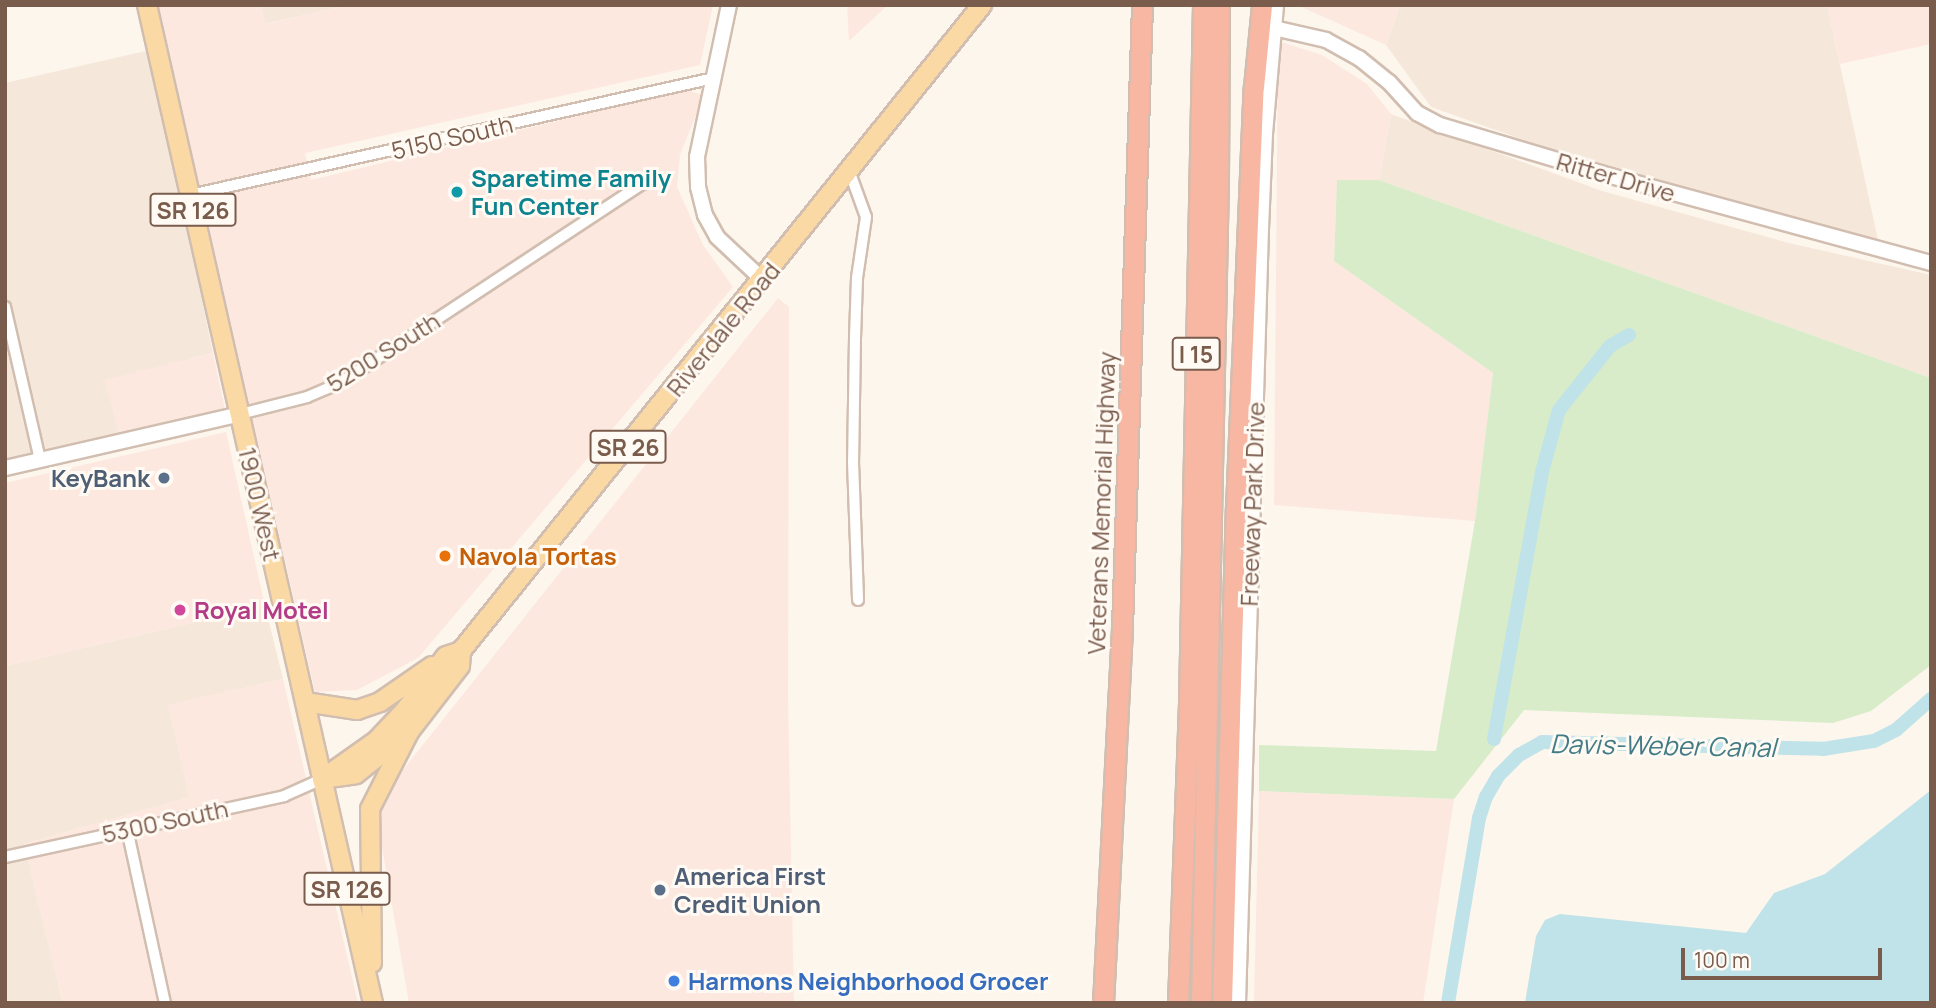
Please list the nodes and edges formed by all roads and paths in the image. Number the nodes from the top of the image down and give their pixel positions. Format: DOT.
graph roads {
  1 [pos="147,5"];
  2 [pos="729,5"];
  3 [pos="1142,5"];
  4 [pos="1203,5"];
  5 [pos="1219,5"];
  6 [pos="1262,5"];
  7 [pos="1276,5"];
  8 [pos="978,7"];
  9 [pos="1274,28"];
  10 [pos="714,78"];
  11 [pos="850,173"];
  12 [pos="646,181"];
  13 [pos="190,195"];
  14 [pos="1931,264"];
  15 [pos="763,280"];
  16 [pos="5,307"];
  17 [pos="240,414"];
  18 [pos="40,460"];
  19 [pos="5,468"];
  20 [pos="858,600"];
  21 [pos="454,654"];
  22 [pos="304,702"];
  23 [pos="409,732"];
  24 [pos="322,779"];
  25 [pos="127,829"];
  26 [pos="5,857"];
  27 [pos="373,1000"];
  28 [pos="165,1003"];
  29 [pos="1103,1003"];
  30 [pos="1178,1003"];
  31 [pos="1201,1003"];
  32 [pos="1222,1003"];
  33 [pos="1238,1003"];
  1 -- 13 [label="main road, 1900 West / SR 126"];
  2 -- 10 [label="street"];
  3 -- 29 [label="highway, Veterans Memorial Highway"];
  4 -- 30 [label="highway, I 15"];
  5 -- 31 [label="highway"];
  6 -- 32 [label="highway"];
  7 -- 9 [label="street, Freeway Park Drive"];
  8 -- 11 [label="main road, Riverdale Road / SR 26"];
  9 -- 14 [label="street, Ritter Drive"];
  9 -- 33 [label="street, Freeway Park Drive"];
  10 -- 13 [label="street, 5150 South"];
  10 -- 15 [label="street"];
  11 -- 15 [label="main road, Riverdale Road / SR 26"];
  11 -- 20 [label="street"];
  12 -- 17 [label="street, 5200 South"];
  13 -- 17 [label="main road, 1900 West / SR 126"];
  15 -- 21 [label="main road, Riverdale Road / SR 26"];
  16 -- 18 [label="street"];
  17 -- 18 [label="street, 5200 South"];
  17 -- 22 [label="main road, 1900 West / SR 126"];
  18 -- 19 [label="street, 5200 South"];
  21 -- 22 [label="main road"];
  21 -- 23 [label="main road, Riverdale Road / SR 26"];
  21 -- 24 [label="main road, Riverdale Road / SR 26"];
  22 -- 24 [label="main road, 1900 West / SR 126"];
  23 -- 24 [label="main road, Riverdale Road / SR 26"];
  23 -- 27 [label="main road"];
  24 -- 25 [label="street, 5300 South"];
  24 -- 27 [label="main road, 1900 West / SR 126"];
  25 -- 26 [label="street, 5300 South"];
  25 -- 28 [label="street"];
}
